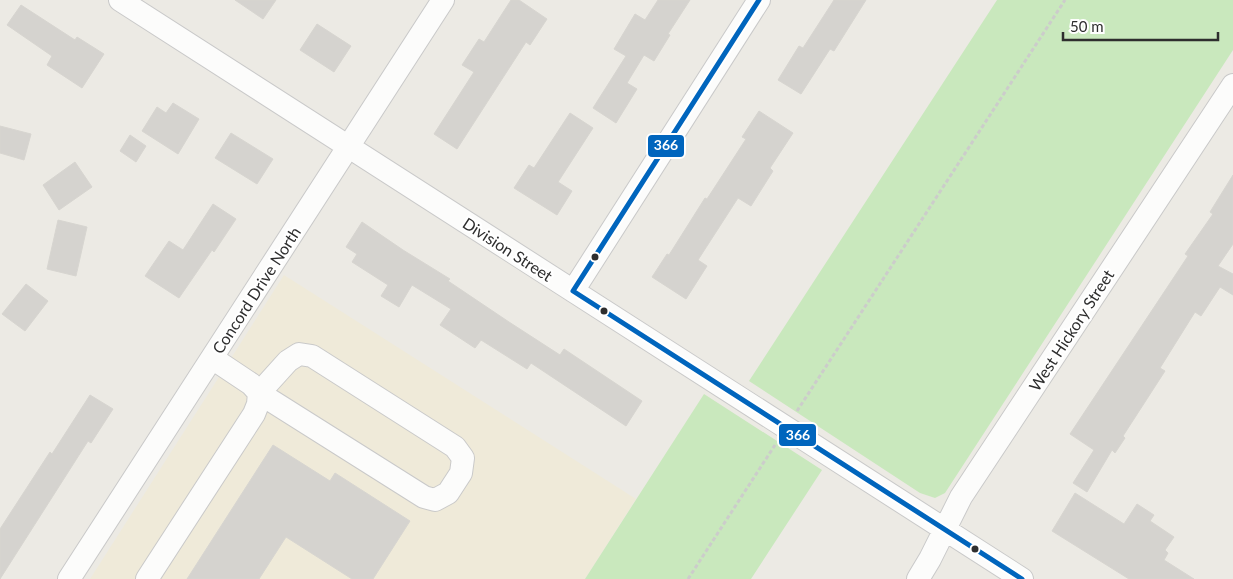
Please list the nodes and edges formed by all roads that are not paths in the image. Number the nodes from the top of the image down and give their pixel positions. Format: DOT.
graph roads {
  1 [pos="120,0"];
  2 [pos="443,0"];
  3 [pos="759,0"];
  4 [pos="1233,85"];
  5 [pos="348,147"];
  6 [pos="573,291"];
  7 [pos="212,358"];
  8 [pos="259,393"];
  9 [pos="944,528"];
  10 [pos="69,579"];
  11 [pos="147,579"];
  12 [pos="918,579"];
  13 [pos="1022,579"];
  1 -- 5 [label="street, Division Street"];
  2 -- 5 [label="street, Concord Drive North"];
  3 -- 6 [label="street"];
  4 -- 9 [label="street, West Hickory Street"];
  5 -- 6 [label="street, Division Street"];
  5 -- 7 [label="street, Concord Drive North"];
  6 -- 9 [label="street, Division Street"];
  7 -- 8 [label="street"];
  7 -- 10 [label="street, Concord Drive North"];
  8 -- 8 [label="street"];
  8 -- 11 [label="street"];
  9 -- 12 [label="street, West Hickory Street"];
  9 -- 13 [label="street, Division Street"];
}
